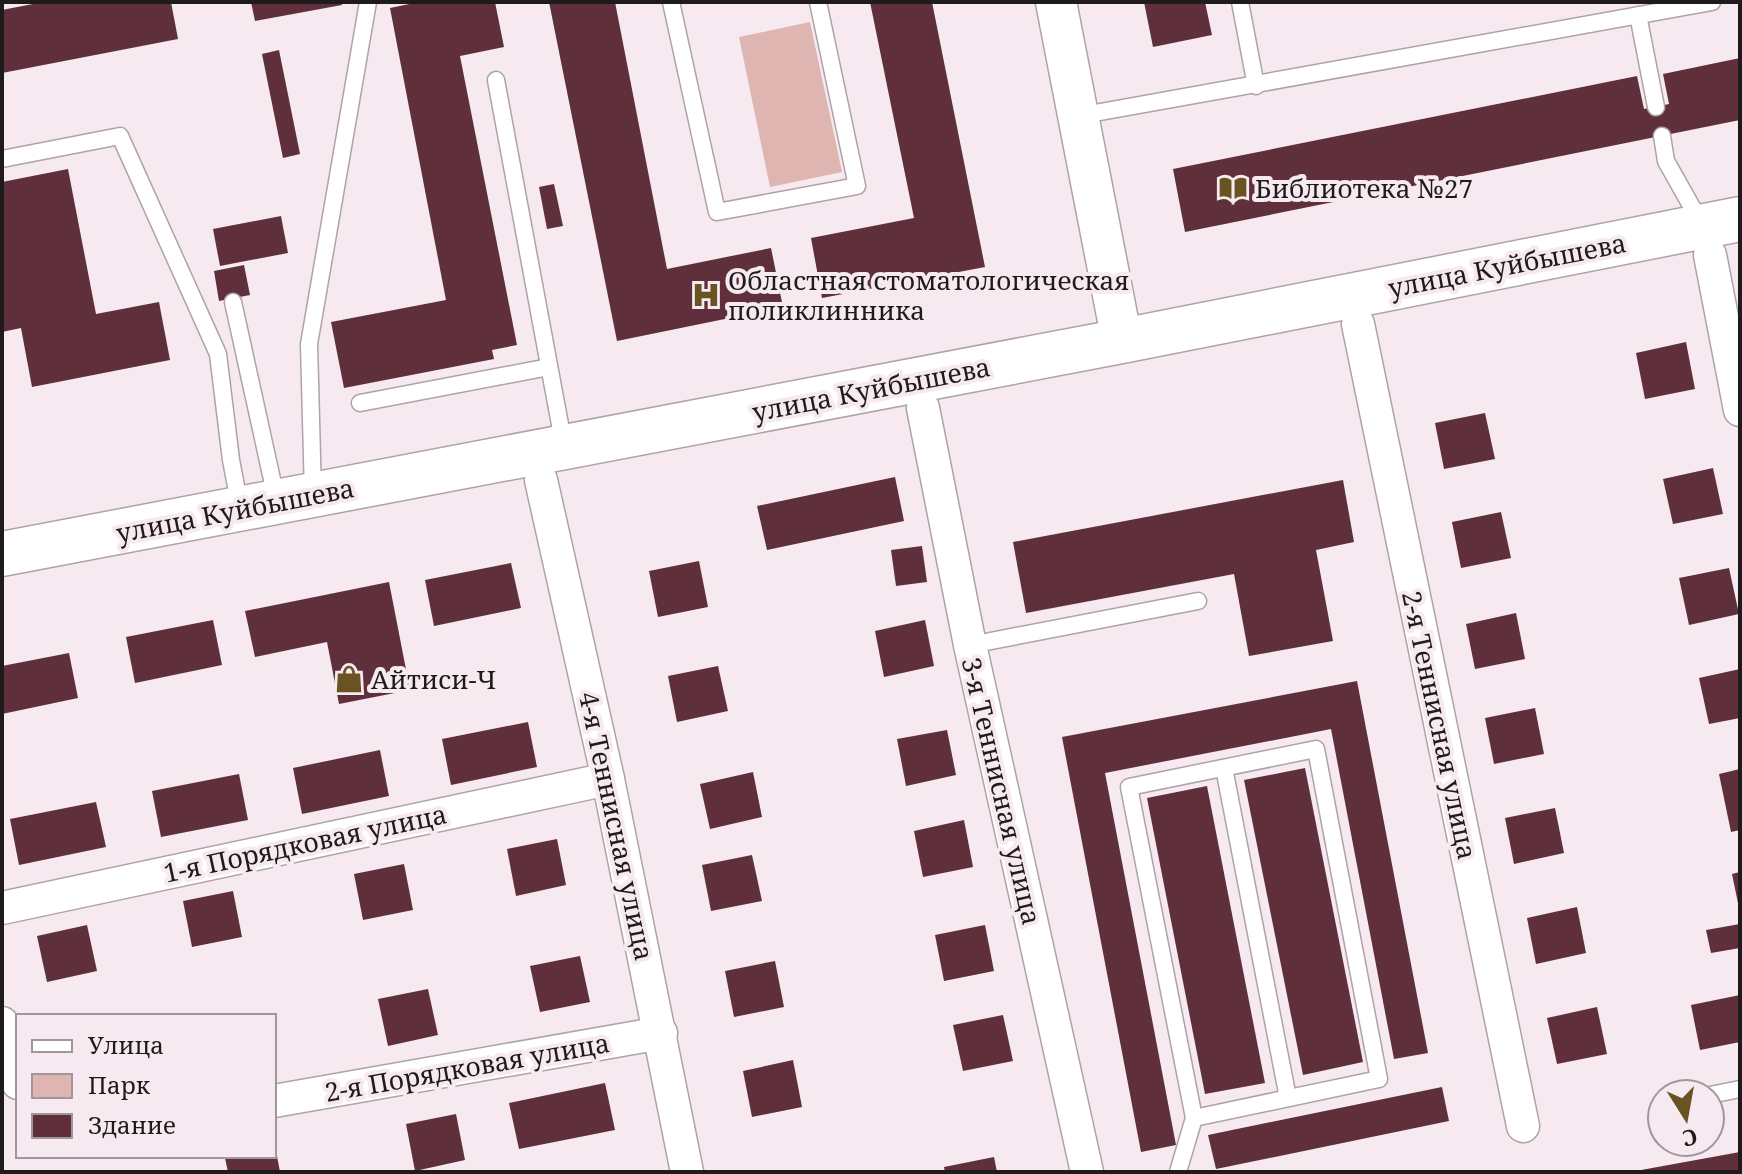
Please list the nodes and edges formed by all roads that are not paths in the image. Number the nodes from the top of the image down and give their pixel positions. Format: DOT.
graph roads {
  1 [pos="368,2"];
  2 [pos="671,2"];
  3 [pos="818,2"];
  4 [pos="1056,2"];
  5 [pos="1240,2"];
  6 [pos="1712,2"];
  7 [pos="1638,15"];
  8 [pos="496,80"];
  9 [pos="1256,86"];
  10 [pos="1656,107"];
  11 [pos="1078,116"];
  12 [pos="1662,136"];
  13 [pos="2,159"];
  14 [pos="1723,238"];
  15 [pos="233,302"];
  16 [pos="1358,324"];
  17 [pos="1124,355"];
  18 [pos="549,367"];
  19 [pos="360,403"];
  20 [pos="923,408"];
  21 [pos="1740,410"];
  22 [pos="547,461"];
  23 [pos="277,503"];
  24 [pos="2,554"];
  25 [pos="2,582"];
  26 [pos="1198,601"];
  27 [pos="970,645"];
  28 [pos="1224,768"];
  29 [pos="608,779"];
  30 [pos="2,908"];
  31 [pos="2,1023"];
  32 [pos="661,1033"];
  33 [pos="16,1076"];
  34 [pos="1288,1098"];
  35 [pos="276,1101"];
  36 [pos="1194,1118"];
  37 [pos="1523,1126"];
  38 [pos="687,1172"];
  39 [pos="1087,1172"];
  40 [pos="1178,1172"];
  1 -- 23 [label="lane"];
  2 -- 3 [label="lane"];
  4 -- 11 [label="street"];
  5 -- 9 [label="lane"];
  6 -- 7 [label="lane"];
  7 -- 9 [label="lane"];
  7 -- 10 [label="lane"];
  8 -- 18 [label="lane"];
  9 -- 11 [label="lane"];
  11 -- 17 [label="street"];
  12 -- 14 [label="lane"];
  13 -- 23 [label="lane"];
  14 -- 16 [label="main road, улица Куйбышева"];
  14 -- 17 [label="main road, улица Куйбышева"];
  14 -- 21 [label="street"];
  15 -- 23 [label="lane"];
  16 -- 17 [label="main road, улица Куйбышева"];
  16 -- 37 [label="street, 2-я Теннисная улица"];
  17 -- 20 [label="main road, улица Куйбышева"];
  17 -- 22 [label="main road, улица Куйбышева"];
  18 -- 19 [label="lane"];
  18 -- 22 [label="lane"];
  20 -- 22 [label="main road, улица Куйбышева"];
  20 -- 27 [label="street, 3-я Теннисная улица"];
  22 -- 23 [label="main road, улица Куйбышева"];
  22 -- 25 [label="main road, улица Куйбышева"];
  22 -- 29 [label="street, 4-я Теннисная улица"];
  23 -- 24 [label="main road, улица Куйбышева"];
  26 -- 27 [label="lane"];
  27 -- 39 [label="street, 3-я Теннисная улица"];
  28 -- 34 [label="lane"];
  28 -- 34 [label="lane"];
  28 -- 36 [label="lane"];
  29 -- 30 [label="street, 1-я Порядковая улица"];
  29 -- 32 [label="street, 4-я Теннисная улица"];
  31 -- 33 [label="street"];
  32 -- 35 [label="street, 2-я Порядковая улица"];
  32 -- 38 [label="street, 4-я Теннисная улица"];
  34 -- 36 [label="lane"];
  36 -- 40 [label="lane"];
}
